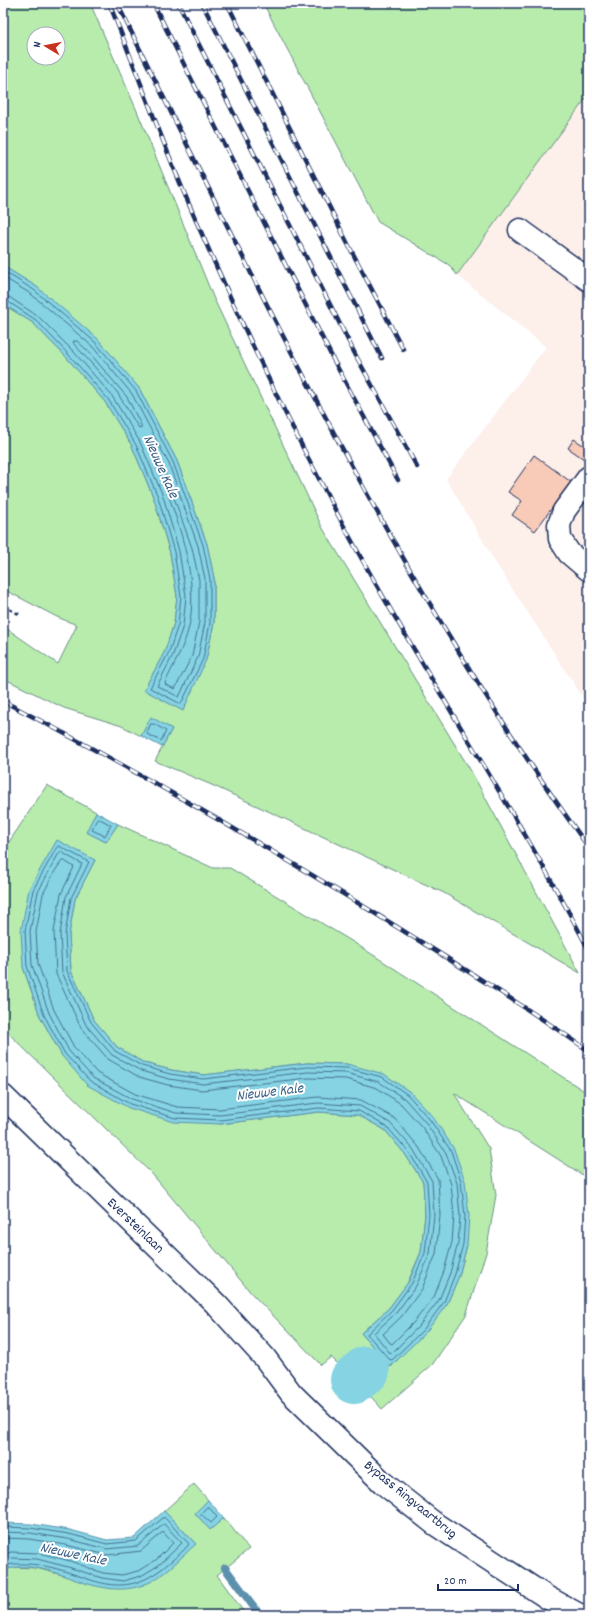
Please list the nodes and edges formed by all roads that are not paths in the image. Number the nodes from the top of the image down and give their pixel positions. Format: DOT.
graph roads {
  1 [pos="520,230"];
  2 [pos="589,280"];
  3 [pos="589,477"];
  4 [pos="589,570"];
  5 [pos="3,1096"];
  6 [pos="265,1358"];
  7 [pos="579,1615"];
  1 -- 2 [label="main road"];
  3 -- 4 [label="main road"];
  5 -- 6 [label="main road, Eversteinlaan"];
  6 -- 7 [label="main road, Bypass Ringvaartbrug"];
}
